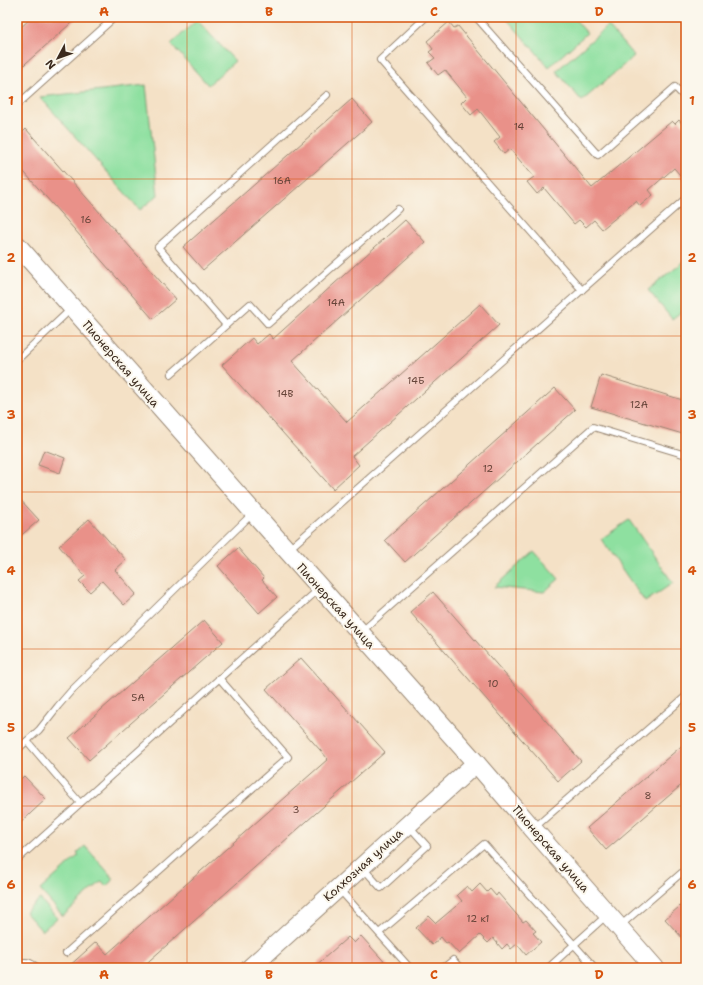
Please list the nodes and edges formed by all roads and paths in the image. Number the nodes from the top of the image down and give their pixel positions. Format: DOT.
graph roads {
  1 [pos="115,17"];
  2 [pos="426,17"];
  3 [pos="476,17"];
  4 [pos="327,95"];
  5 [pos="686,99"];
  6 [pos="17,105"];
  7 [pos="686,198"];
  8 [pos="398,209"];
  9 [pos="17,245"];
  10 [pos="582,290"];
  11 [pos="72,308"];
  12 [pos="226,325"];
  13 [pos="17,360"];
  14 [pos="171,374"];
  15 [pos="686,455"];
  16 [pos="253,512"];
  17 [pos="287,551"];
  18 [pos="320,588"];
  19 [pos="360,632"];
  20 [pos="220,678"];
  21 [pos="686,696"];
  22 [pos="27,741"];
  23 [pos="17,750"];
  24 [pos="476,762"];
  25 [pos="80,803"];
  26 [pos="408,825"];
  27 [pos="532,829"];
  28 [pos="17,860"];
  29 [pos="362,867"];
  30 [pos="686,869"];
  31 [pos="339,888"];
  32 [pos="614,920"];
  33 [pos="379,933"];
  34 [pos="574,945"];
  35 [pos="66,953"];
  36 [pos="17,964"];
  37 [pos="38,968"];
  38 [pos="250,968"];
  39 [pos="410,968"];
  40 [pos="443,968"];
  41 [pos="460,968"];
  42 [pos="548,968"];
  43 [pos="594,968"];
  44 [pos="655,968"];
  1 -- 6 [label="lane"];
  2 -- 10 [label="lane"];
  3 -- 5 [label="lane"];
  4 -- 12 [label="lane"];
  7 -- 10 [label="lane"];
  8 -- 12 [label="lane"];
  9 -- 11 [label="street, Пионерская улица"];
  10 -- 17 [label="lane"];
  11 -- 13 [label="lane"];
  11 -- 16 [label="street, Пионерская улица"];
  12 -- 14 [label="lane"];
  15 -- 19 [label="lane"];
  16 -- 17 [label="street, Пионерская улица"];
  16 -- 22 [label="lane"];
  17 -- 18 [label="street, Пионерская улица"];
  18 -- 19 [label="street, Пионерская улица"];
  18 -- 20 [label="lane"];
  19 -- 24 [label="street, Пионерская улица"];
  20 -- 25 [label="lane"];
  20 -- 35 [label="lane"];
  21 -- 27 [label="lane"];
  22 -- 23 [label="lane"];
  22 -- 25 [label="lane"];
  24 -- 26 [label="street, Колхозная улица"];
  24 -- 27 [label="street, Пионерская улица"];
  25 -- 28 [label="lane"];
  26 -- 29 [label="street, Колхозная улица"];
  26 -- 29 [label="lane"];
  27 -- 32 [label="street, Пионерская улица"];
  29 -- 31 [label="street, Колхозная улица"];
  30 -- 32 [label="lane"];
  31 -- 33 [label="lane"];
  31 -- 38 [label="street, Колхозная улица"];
  32 -- 34 [label="lane"];
  32 -- 44 [label="street, Пионерская улица"];
  33 -- 34 [label="lane"];
  33 -- 39 [label="lane"];
  34 -- 42 [label="lane"];
  34 -- 43 [label="lane"];
  36 -- 37 [label="lane"];
  40 -- 41 [label="lane"];
}
